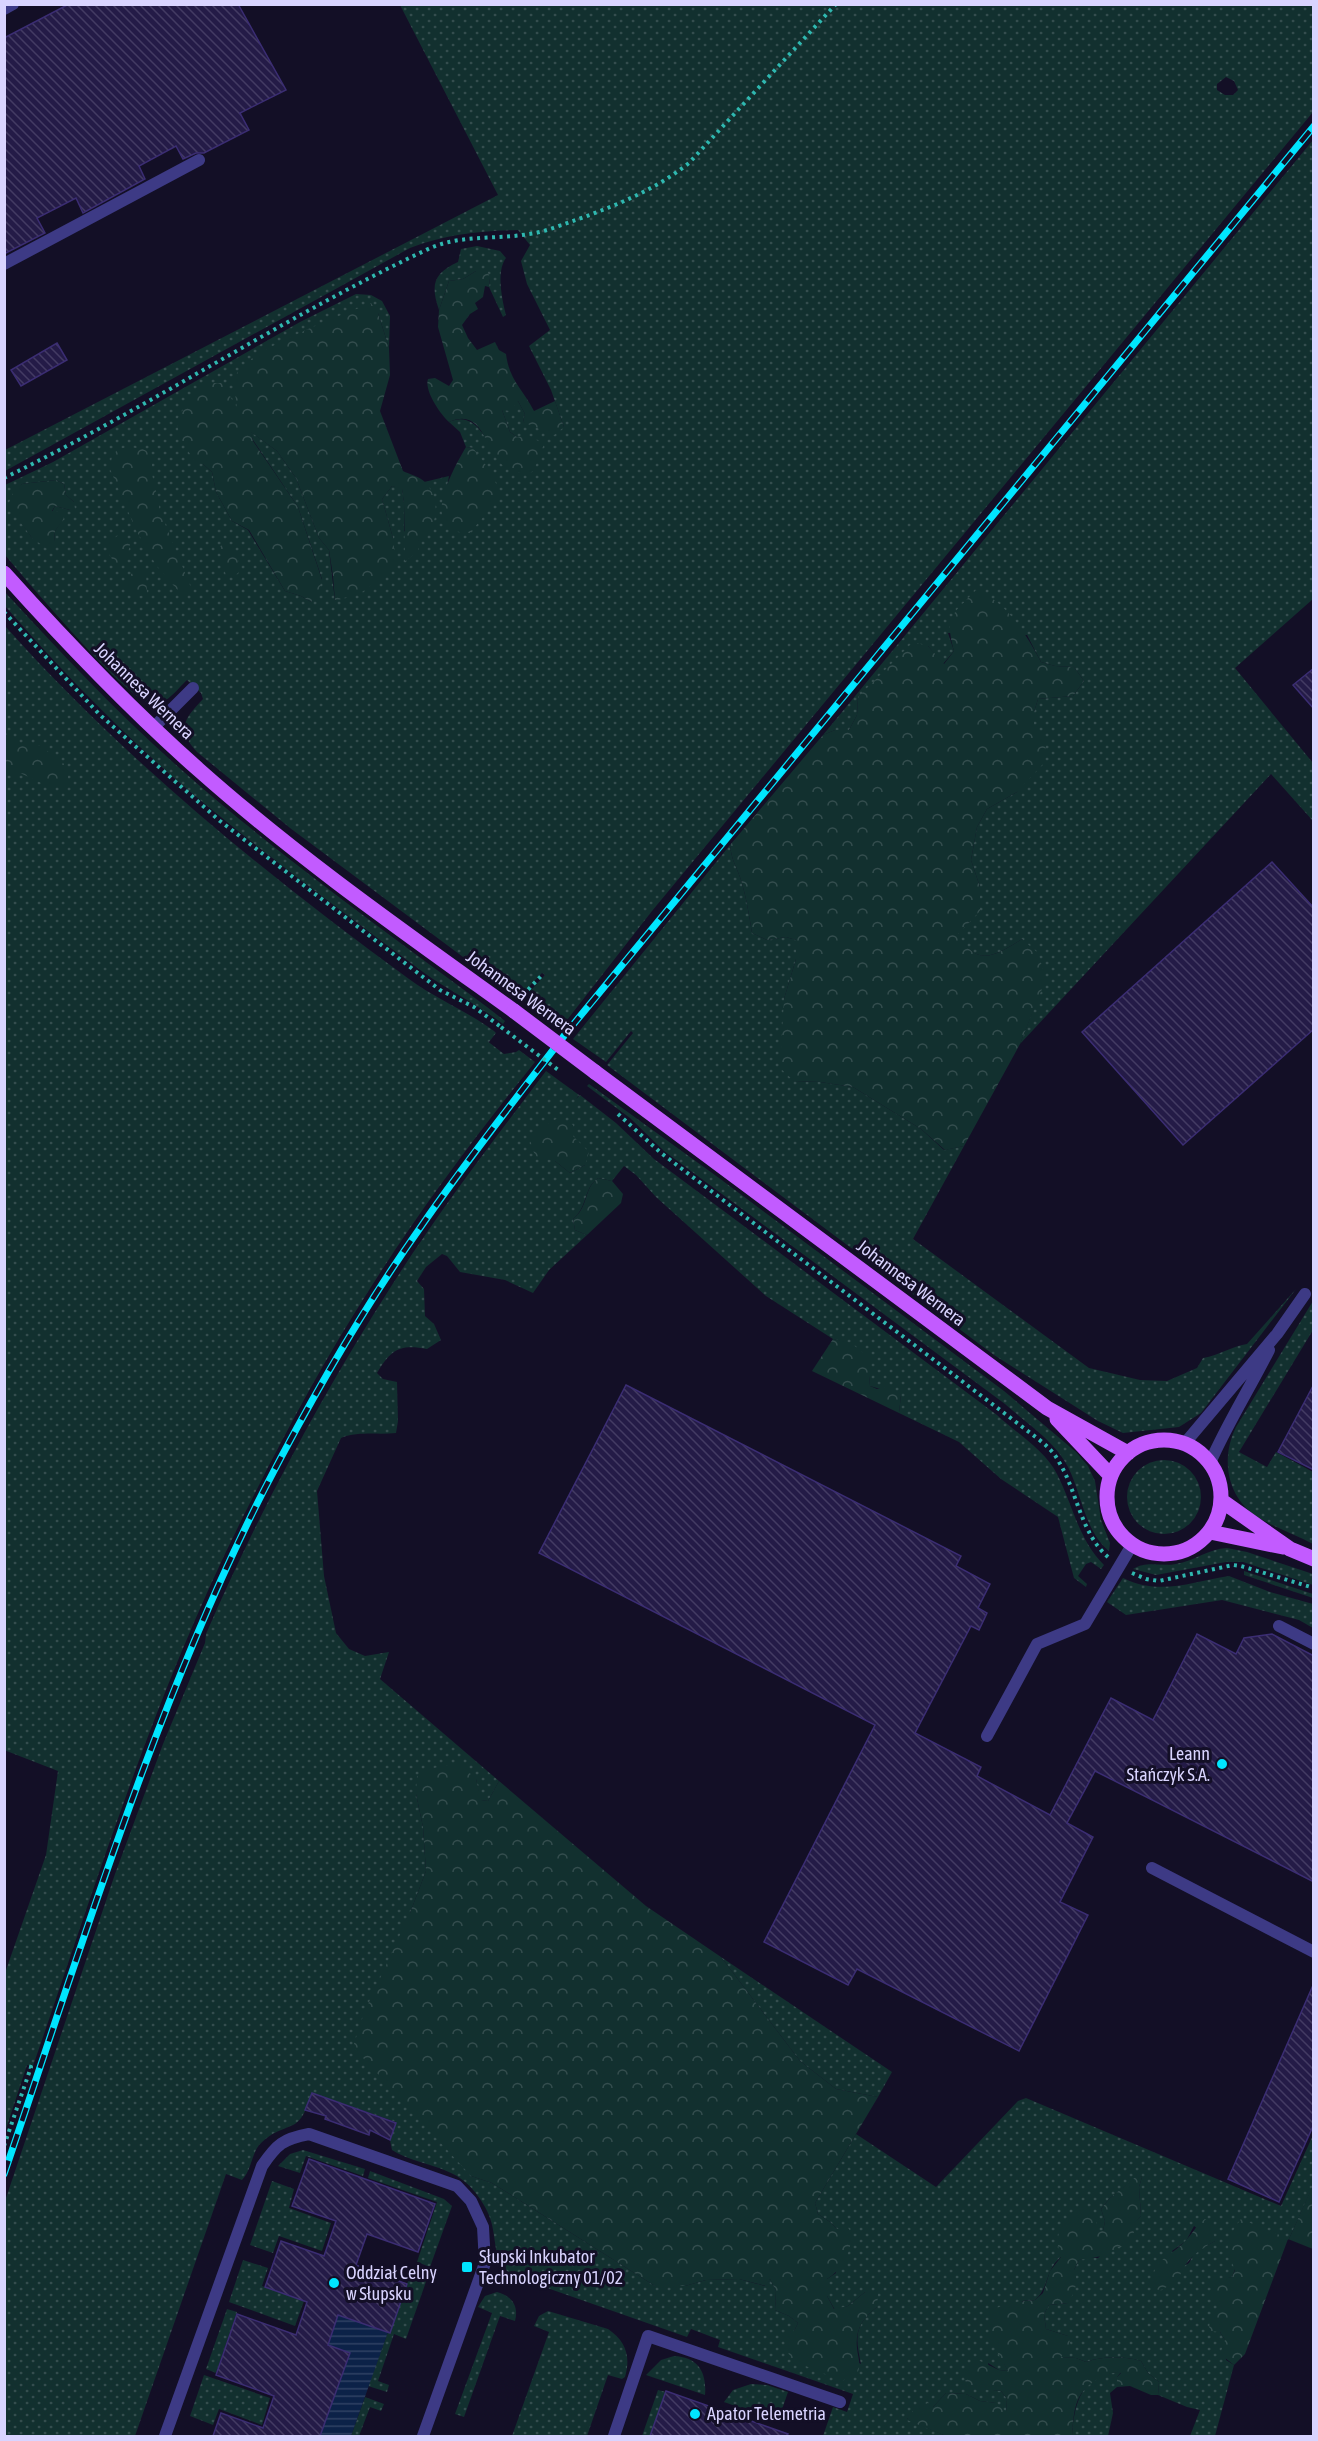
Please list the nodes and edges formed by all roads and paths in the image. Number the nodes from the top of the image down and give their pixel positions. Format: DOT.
graph roads {
  1 [pos="13,4"];
  2 [pos="836,4"];
  3 [pos="4,9"];
  4 [pos="199,160"];
  5 [pos="4,264"];
  6 [pos="4,478"];
  7 [pos="4,573"];
  8 [pos="193,688"];
  9 [pos="153,729"];
  10 [pos="543,974"];
  11 [pos="517,1005"];
  12 [pos="501,1027"];
  13 [pos="565,1075"];
  14 [pos="611,1109"];
  15 [pos="1305,1294"];
  16 [pos="1277,1334"];
  17 [pos="1047,1408"];
  18 [pos="1185,1443"];
  19 [pos="1128,1453"];
  20 [pos="1210,1463"];
  21 [pos="1111,1476"];
  22 [pos="1222,1502"];
  23 [pos="1210,1532"];
  24 [pos="1132,1545"];
  25 [pos="1290,1549"];
  26 [pos="1108,1557"];
  27 [pos="1314,1559"];
  28 [pos="1131,1573"];
  29 [pos="1314,1588"];
  30 [pos="1279,1626"];
  31 [pos="1314,1644"];
  32 [pos="987,1736"];
  33 [pos="1152,1868"];
  34 [pos="1314,1952"];
  35 [pos="27,2066"];
  36 [pos="4,2146"];
  37 [pos="840,2402"];
  38 [pos="165,2436"];
  39 [pos="423,2436"];
  40 [pos="614,2436"];
  1 -- 3 [label="lane"];
  2 -- 6 [label="path"];
  4 -- 5 [label="lane"];
  7 -- 9 [label="main road, Johannesa Wernera"];
  8 -- 9 [label="lane"];
  9 -- 11 [label="main road, Johannesa Wernera"];
  10 -- 11 [label="path"];
  11 -- 17 [label="main road, Johannesa Wernera, bridge"];
  12 -- 13 [label="path, bridge"];
  14 -- 26 [label="path"];
  15 -- 16 [label="lane"];
  16 -- 18 [label="lane"];
  16 -- 20 [label="lane"];
  17 -- 19 [label="main road, Johannesa Wernera"];
  17 -- 21 [label="main road, Johannesa Wernera"];
  18 -- 19 [label="main road"];
  18 -- 20 [label="main road"];
  19 -- 21 [label="main road"];
  20 -- 22 [label="main road"];
  21 -- 24 [label="main road"];
  22 -- 23 [label="main road"];
  22 -- 25 [label="main road"];
  23 -- 24 [label="main road"];
  23 -- 25 [label="main road"];
  24 -- 32 [label="lane"];
  25 -- 27 [label="main road"];
  28 -- 29 [label="path"];
  30 -- 31 [label="lane"];
  33 -- 34 [label="lane"];
  35 -- 36 [label="path"];
  37 -- 40 [label="lane"];
  38 -- 39 [label="lane"];
}
